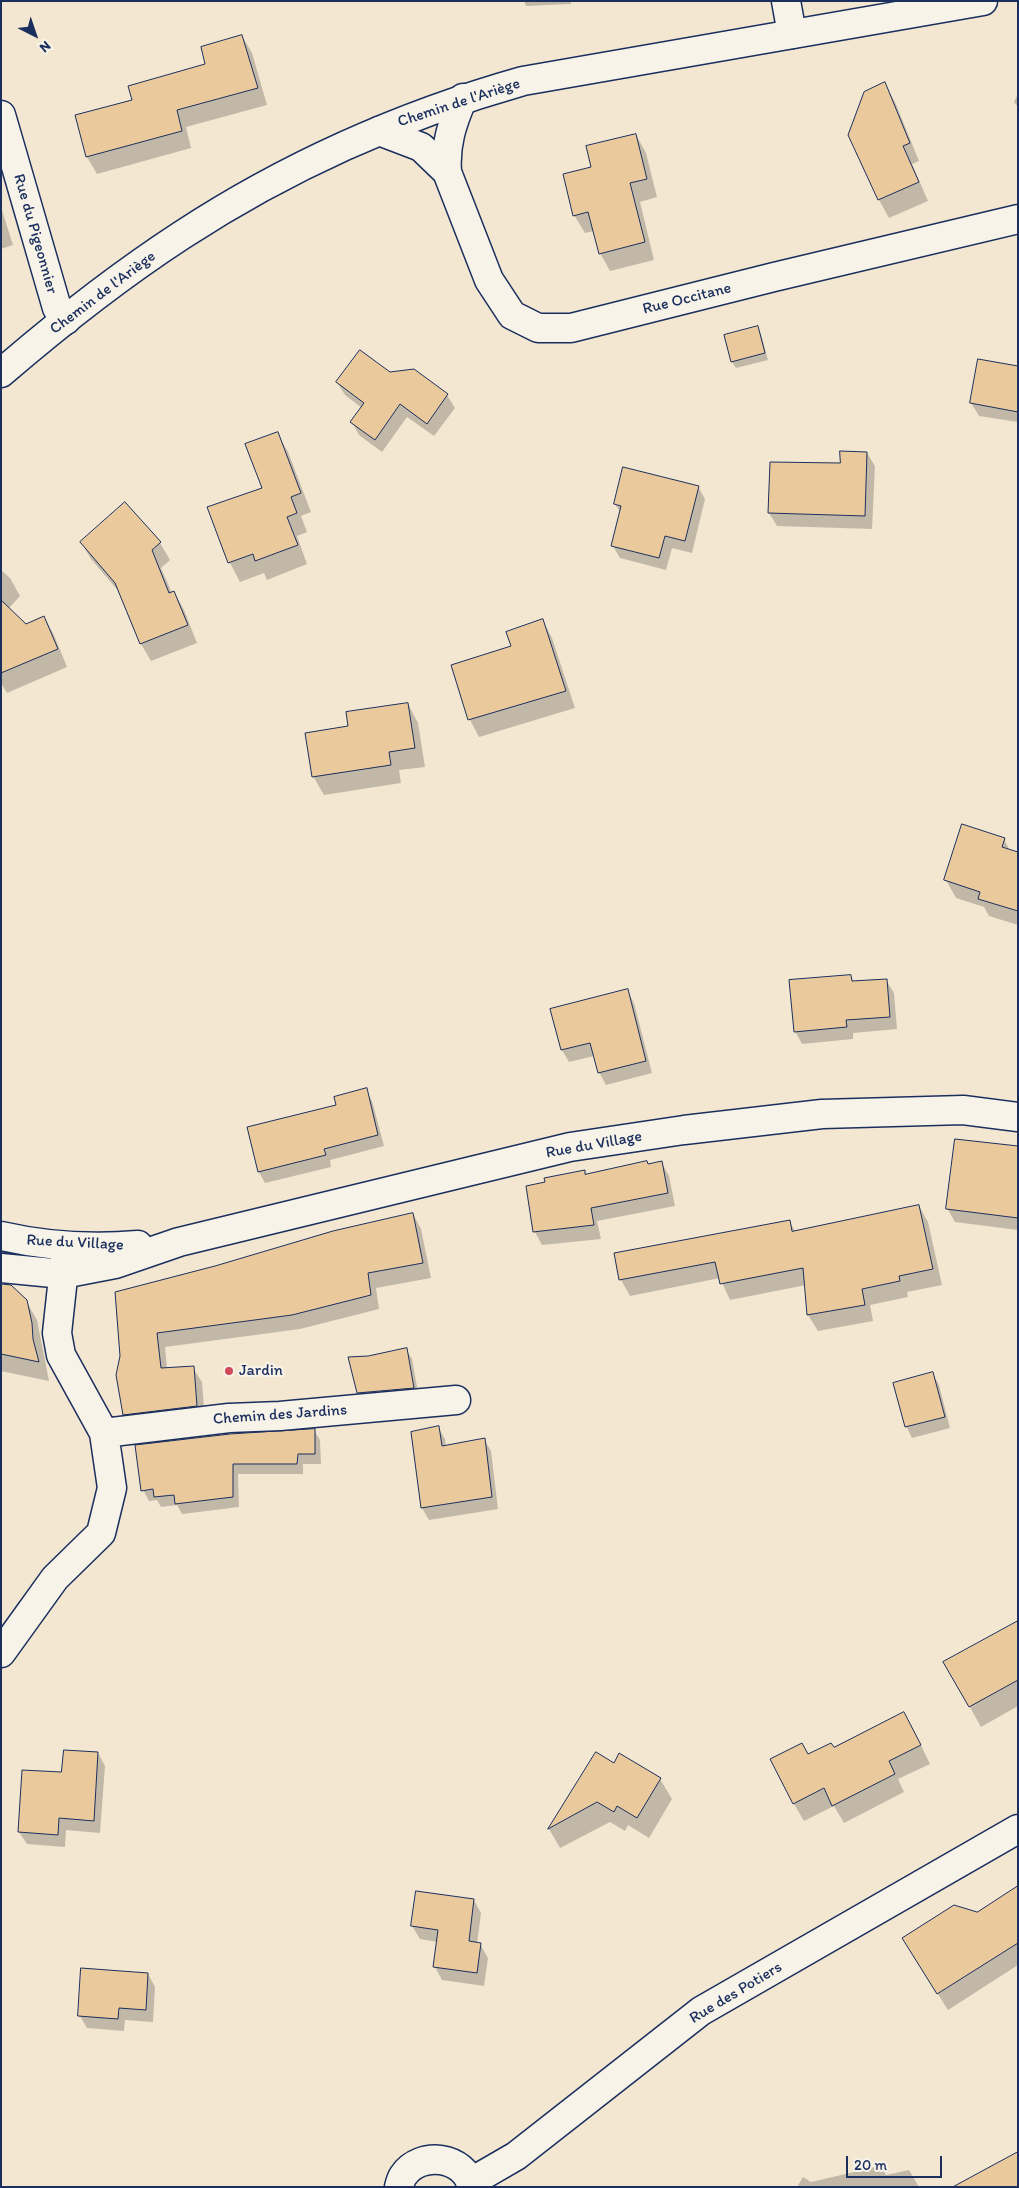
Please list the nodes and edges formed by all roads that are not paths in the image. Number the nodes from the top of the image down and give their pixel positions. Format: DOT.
graph roads {
  1 [pos="786,1"];
  2 [pos="983,1"];
  3 [pos="792,34"];
  4 [pos="462,98"];
  5 [pos="1,115"];
  6 [pos="379,131"];
  7 [pos="447,172"];
  8 [pos="1018,219"];
  9 [pos="66,320"];
  10 [pos="1,373"];
  11 [pos="1018,1116"];
  12 [pos="1,1236"];
  13 [pos="179,1242"];
  14 [pos="67,1245"];
  15 [pos="1,1268"];
  16 [pos="63,1274"];
  17 [pos="456,1400"];
  18 [pos="104,1433"];
  19 [pos="1,1653"];
  20 [pos="1018,1829"];
  21 [pos="471,2184"];
  22 [pos="399,2187"];
  1 -- 3 [label="street"];
  2 -- 3 [label="street, Chemin de l'Ariège"];
  3 -- 4 [label="street, Chemin de l'Ariège"];
  4 -- 6 [label="street, Chemin de l'Ariège"];
  4 -- 7 [label="street, Rue Occitane"];
  5 -- 9 [label="street, Rue du Pigeonnier"];
  6 -- 7 [label="street, Rue Occitane"];
  6 -- 9 [label="street, Chemin de l'Ariège"];
  7 -- 8 [label="street, Rue Occitane"];
  9 -- 10 [label="street, Chemin de l'Ariège"];
  11 -- 13 [label="street, Rue du Village"];
  12 -- 14 [label="street, Rue du Village"];
  13 -- 14 [label="street, Rue du Village"];
  13 -- 16 [label="street, Rue du Village"];
  14 -- 16 [label="street"];
  15 -- 16 [label="street, Rue du Village"];
  16 -- 18 [label="street"];
  17 -- 18 [label="street, Chemin des Jardins"];
  18 -- 19 [label="street"];
  20 -- 21 [label="street, Rue des Potiers"];
  21 -- 22 [label="street, Rue des Potiers"];
}
